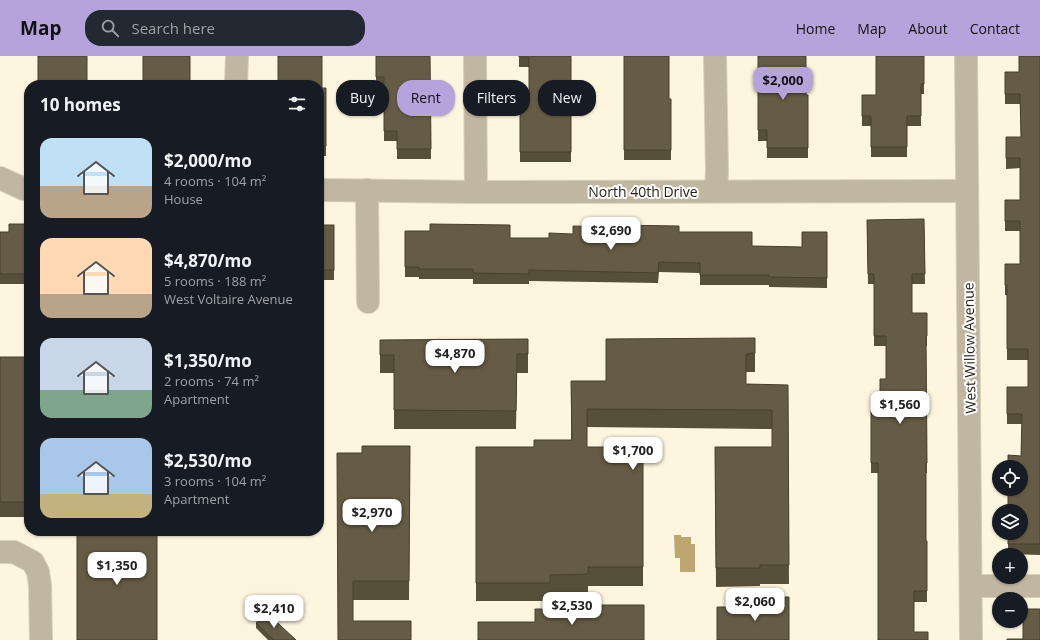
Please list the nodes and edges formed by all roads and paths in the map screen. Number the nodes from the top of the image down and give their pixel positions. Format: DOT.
graph roads {
  1 [pos="237,56"];
  2 [pos="475,56"];
  3 [pos="715,56"];
  4 [pos="966,56"];
  5 [pos="236,80"];
  6 [pos="0,178"];
  7 [pos="24,189"];
  8 [pos="324,190"];
  9 [pos="367,190"];
  10 [pos="967,190"];
  11 [pos="716,191"];
  12 [pos="476,192"];
  13 [pos="368,302"];
  14 [pos="0,552"];
  15 [pos="971,586"];
  16 [pos="1040,586"];
  17 [pos="41,640"];
  18 [pos="971,640"];
  1 -- 5 [label="street"];
  2 -- 12 [label="street"];
  3 -- 11 [label="street"];
  4 -- 10 [label="street, West Willow Avenue"];
  6 -- 7 [label="street"];
  8 -- 9 [label="street, North 40th Drive"];
  9 -- 12 [label="street, North 40th Drive"];
  9 -- 13 [label="street"];
  10 -- 11 [label="street, North 40th Drive"];
  10 -- 15 [label="street, West Willow Avenue"];
  11 -- 12 [label="street, North 40th Drive"];
  14 -- 17 [label="street"];
  15 -- 16 [label="street"];
  15 -- 18 [label="street, West Willow Avenue"];
}
